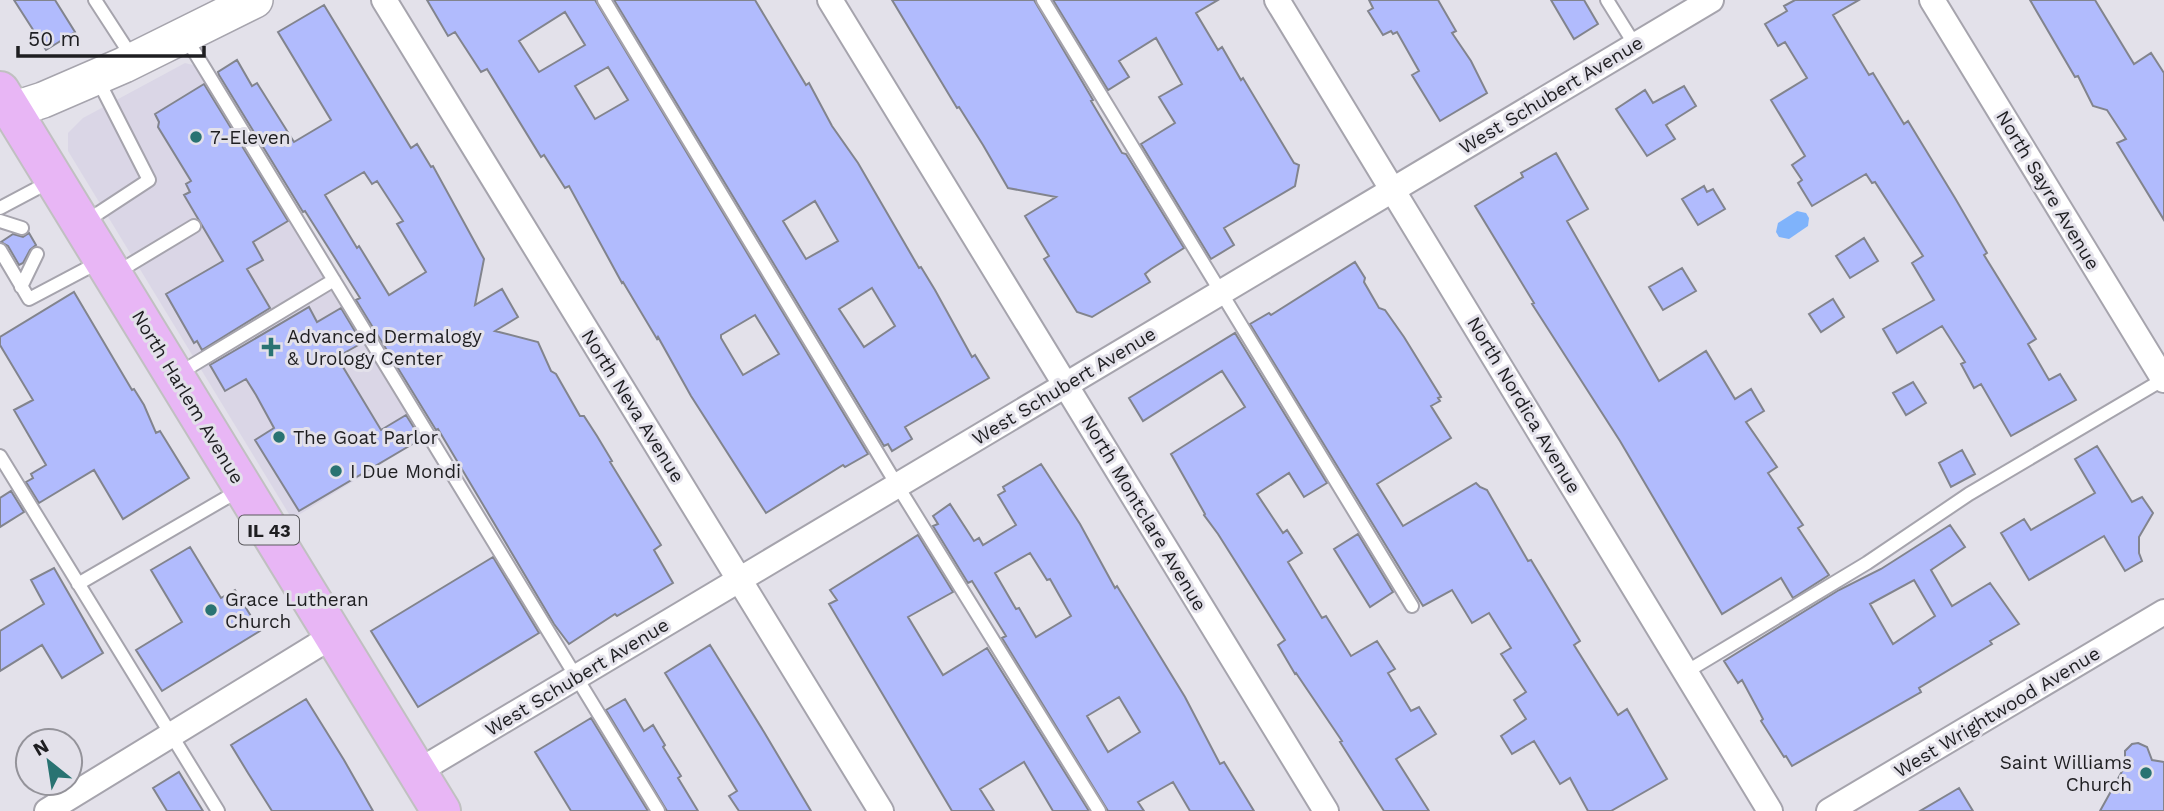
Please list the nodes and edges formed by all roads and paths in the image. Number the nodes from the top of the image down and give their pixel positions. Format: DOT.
graph roads {
  1 [pos="95,0"];
  2 [pos="384,0"];
  3 [pos="604,0"];
  4 [pos="830,0"];
  5 [pos="1043,0"];
  6 [pos="1278,0"];
  7 [pos="1607,0"];
  8 [pos="1711,0"];
  9 [pos="1932,0"];
  10 [pos="244,3"];
  11 [pos="185,36"];
  12 [pos="1635,45"];
  13 [pos="134,60"];
  14 [pos="96,77"];
  15 [pos="4,106"];
  16 [pos="54,179"];
  17 [pos="1393,190"];
  18 [pos="0,208"];
  19 [pos="0,221"];
  20 [pos="82,224"];
  21 [pos="194,226"];
  22 [pos="22,228"];
  23 [pos="0,250"];
  24 [pos="37,254"];
  25 [pos="108,267"];
  26 [pos="334,280"];
  27 [pos="22,287"];
  28 [pos="1220,293"];
  29 [pos="175,376"];
  30 [pos="2164,380"];
  31 [pos="1066,384"];
  32 [pos="0,456"];
  33 [pos="897,485"];
  34 [pos="243,488"];
  35 [pos="740,580"];
  36 [pos="78,584"];
  37 [pos="1412,606"];
  38 [pos="2164,612"];
  39 [pos="334,635"];
  40 [pos="1686,672"];
  41 [pos="576,677"];
  42 [pos="171,735"];
  43 [pos="417,772"];
  44 [pos="47,811"];
  45 [pos="218,811"];
  46 [pos="441,811"];
  47 [pos="659,811"];
  48 [pos="881,811"];
  49 [pos="1099,811"];
  50 [pos="1326,811"];
  51 [pos="1770,811"];
  52 [pos="1829,811"];
  1 -- 13 [label="lane"];
  2 -- 35 [label="street, North Neva Avenue"];
  3 -- 33 [label="lane"];
  4 -- 31 [label="street, North Montclare Avenue"];
  5 -- 28 [label="lane"];
  6 -- 17 [label="street, North Nordica Avenue"];
  7 -- 12 [label="lane"];
  8 -- 12 [label="street, West Schubert Avenue"];
  9 -- 30 [label="street, North Sayre Avenue"];
  10 -- 11 [label="main road"];
  11 -- 13 [label="main road"];
  11 -- 26 [label="lane"];
  12 -- 17 [label="street, West Schubert Avenue"];
  13 -- 14 [label="main road"];
  14 -- 15 [label="main road"];
  14 -- 20 [label="lane"];
  15 -- 16 [label="main road, North Harlem Avenue / IL 43"];
  16 -- 18 [label="lane"];
  16 -- 20 [label="main road, North Harlem Avenue / IL 43"];
  17 -- 28 [label="street, West Schubert Avenue"];
  17 -- 40 [label="street, North Nordica Avenue"];
  19 -- 22 [label="lane"];
  20 -- 25 [label="main road, North Harlem Avenue / IL 43"];
  21 -- 25 [label="lane"];
  23 -- 27 [label="lane"];
  24 -- 27 [label="lane"];
  25 -- 27 [label="lane"];
  25 -- 29 [label="main road, North Harlem Avenue / IL 43"];
  26 -- 29 [label="lane"];
  26 -- 41 [label="lane"];
  28 -- 31 [label="street, West Schubert Avenue"];
  28 -- 37 [label="lane"];
  29 -- 34 [label="main road, North Harlem Avenue / IL 43"];
  30 -- 40 [label="lane"];
  31 -- 33 [label="street, West Schubert Avenue"];
  31 -- 50 [label="street, North Montclare Avenue"];
  32 -- 36 [label="lane"];
  33 -- 35 [label="street, West Schubert Avenue"];
  33 -- 49 [label="lane"];
  34 -- 36 [label="lane"];
  34 -- 39 [label="main road, North Harlem Avenue / IL 43"];
  35 -- 41 [label="street, West Schubert Avenue"];
  35 -- 48 [label="street, North Neva Avenue"];
  36 -- 42 [label="lane"];
  38 -- 52 [label="street, West Wrightwood Avenue"];
  39 -- 42 [label="street"];
  39 -- 43 [label="main road, North Harlem Avenue / IL 43"];
  40 -- 51 [label="street, North Nordica Avenue"];
  41 -- 43 [label="street, West Schubert Avenue"];
  41 -- 47 [label="lane"];
  42 -- 44 [label="street"];
  42 -- 45 [label="lane"];
  43 -- 46 [label="main road, North Harlem Avenue / IL 43"];
}
